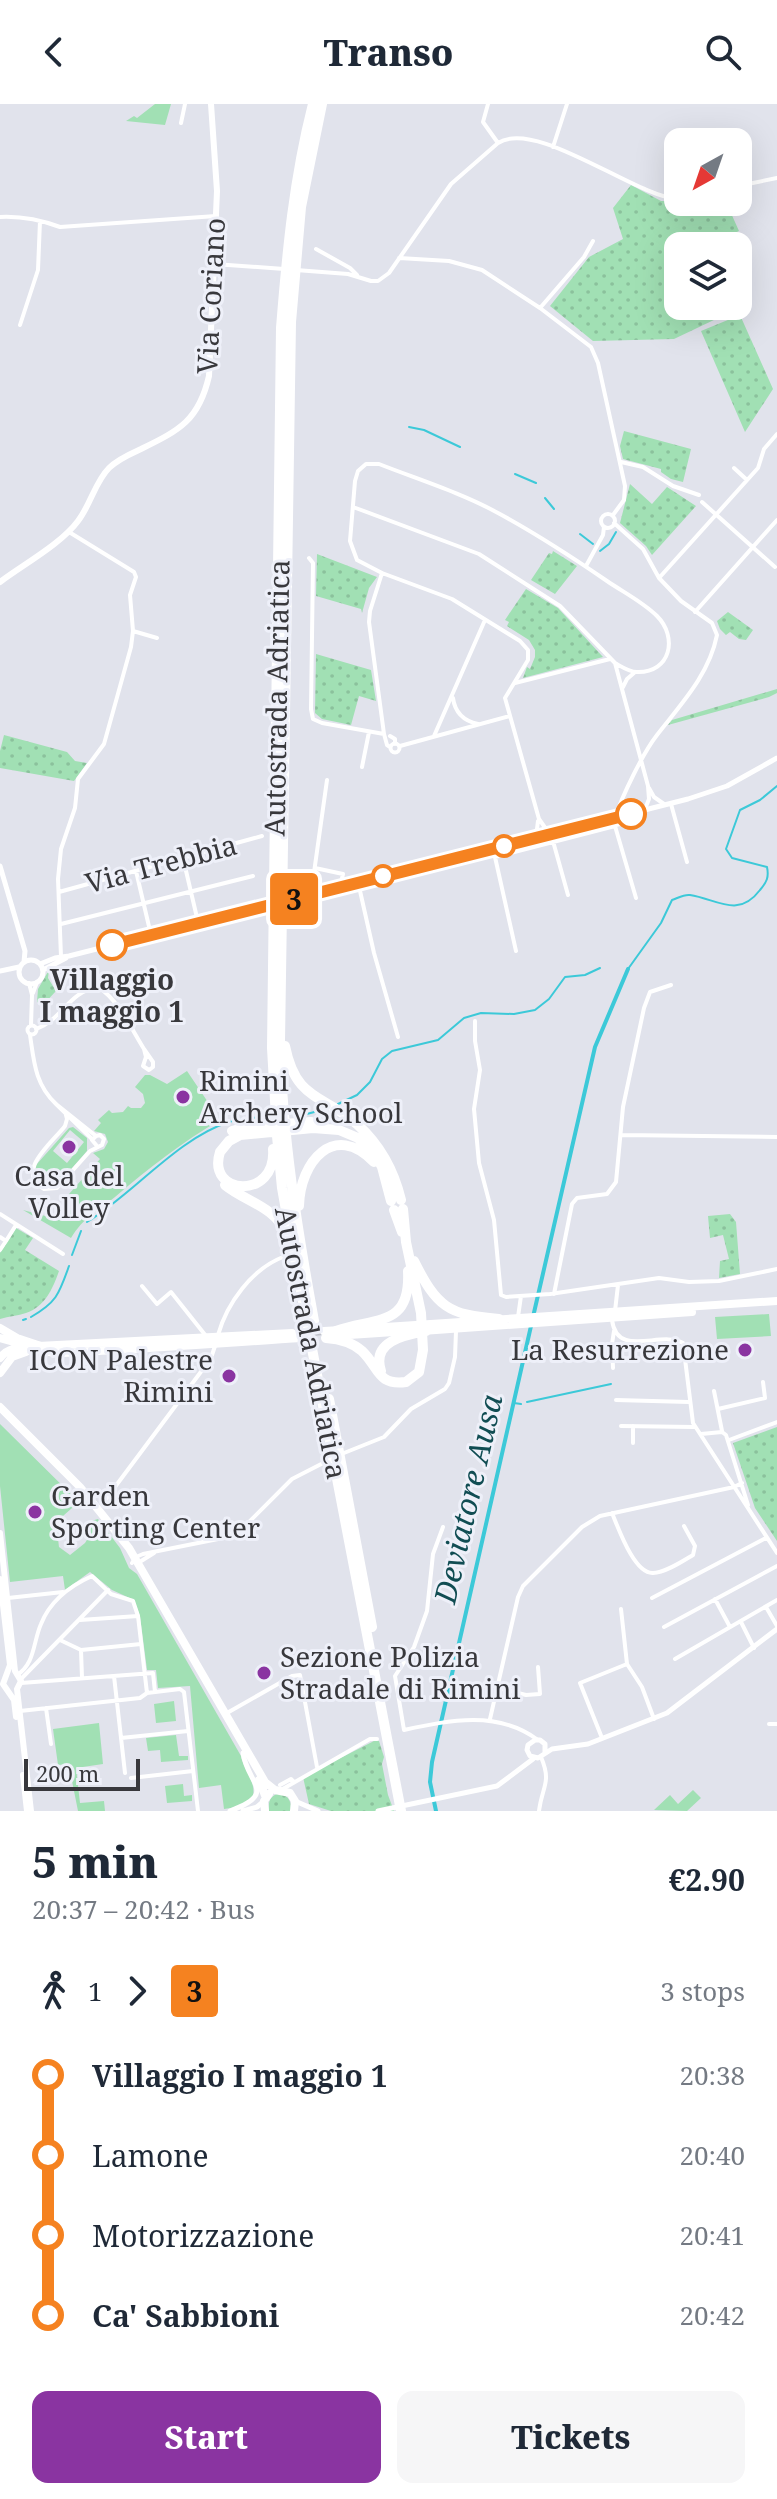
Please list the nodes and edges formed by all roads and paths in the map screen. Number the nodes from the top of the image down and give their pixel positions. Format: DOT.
graph roads {
  1 [pos="185,104"];
  2 [pos="211,104"];
  3 [pos="313,104"];
  4 [pos="322,104"];
  5 [pos="488,104"];
  6 [pos="567,104"];
  7 [pos="181,123"];
  8 [pos="498,143"];
  9 [pos="553,147"];
  10 [pos="777,178"];
  11 [pos="752,183"];
  12 [pos="664,197"];
  13 [pos="216,216"];
  14 [pos="0,217"];
  15 [pos="40,221"];
  16 [pos="593,241"];
  17 [pos="316,249"];
  18 [pos="399,258"];
  19 [pos="290,261"];
  20 [pos="214,264"];
  21 [pos="358,276"];
  22 [pos="540,308"];
  23 [pos="20,325"];
  24 [pos="777,434"];
  25 [pos="620,462"];
  26 [pos="734,468"];
  27 [pos="747,480"];
  28 [pos="699,495"];
  29 [pos="702,502"];
  30 [pos="353,507"];
  31 [pos="613,515"];
  32 [pos="716,515"];
  33 [pos="777,520"];
  34 [pos="614,523"];
  35 [pos="604,527"];
  36 [pos="69,532"];
  37 [pos="752,547"];
  38 [pos="309,558"];
  39 [pos="586,566"];
  40 [pos="775,567"];
  41 [pos="382,573"];
  42 [pos="659,578"];
  43 [pos="0,582"];
  44 [pos="695,612"];
  45 [pos="485,620"];
  46 [pos="133,631"];
  47 [pos="157,638"];
  48 [pos="613,661"];
  49 [pos="635,672"];
  50 [pos="515,683"];
  51 [pos="622,690"];
  52 [pos="453,696"];
  53 [pos="510,716"];
  54 [pos="478,724"];
  55 [pos="369,732"];
  56 [pos="387,735"];
  57 [pos="434,736"];
  58 [pos="395,746"];
  59 [pos="777,758"];
  60 [pos="642,762"];
  61 [pos="362,767"];
  62 [pos="327,780"];
  63 [pos="648,786"];
  64 [pos="654,796"];
  65 [pos="648,800"];
  66 [pos="668,804"];
  67 [pos="653,809"];
  68 [pos="644,811"];
  69 [pos="615,818"];
  70 [pos="540,826"];
  71 [pos="552,834"];
  72 [pos="262,836"];
  73 [pos="542,836"];
  74 [pos="531,839"];
  75 [pos="553,842"];
  76 [pos="183,858"];
  77 [pos="687,862"];
  78 [pos="0,866"];
  79 [pos="314,868"];
  80 [pos="136,871"];
  81 [pos="253,876"];
  82 [pos="358,882"];
  83 [pos="340,887"];
  84 [pos="191,891"];
  85 [pos="59,892"];
  86 [pos="311,894"];
  87 [pos="568,895"];
  88 [pos="636,898"];
  89 [pos="144,903"];
  90 [pos="278,912"];
  91 [pos="198,922"];
  92 [pos="60,924"];
  93 [pos="151,935"];
  94 [pos="281,945"];
  95 [pos="25,951"];
  96 [pos="516,951"];
  97 [pos="69,956"];
  98 [pos="61,957"];
  99 [pos="32,960"];
  100 [pos="22,964"];
  101 [pos="40,964"];
  102 [pos="3,971"];
  103 [pos="43,971"];
  104 [pos="20,975"];
  105 [pos="37,982"];
  106 [pos="29,983"];
  107 [pos="671,985"];
  108 [pos="32,995"];
  109 [pos="475,1021"];
  110 [pos="34,1027"];
  111 [pos="398,1037"];
  112 [pos="144,1049"];
  113 [pos="56,1104"];
  114 [pos="66,1115"];
  115 [pos="277,1120"];
  116 [pos="622,1135"];
  117 [pos="278,1137"];
  118 [pos="777,1137"];
  119 [pos="94,1138"];
  120 [pos="97,1146"];
  121 [pos="391,1166"];
  122 [pos="387,1184"];
  123 [pos="397,1205"];
  124 [pos="0,1214"];
  125 [pos="16,1225"];
  126 [pos="3,1239"];
  127 [pos="406,1243"];
  128 [pos="0,1250"];
  129 [pos="293,1250"];
  130 [pos="63,1254"];
  131 [pos="283,1257"];
  132 [pos="777,1269"];
  133 [pos="618,1285"];
  134 [pos="142,1286"];
  135 [pos="552,1294"];
  136 [pos="523,1296"];
  137 [pos="777,1304"];
  138 [pos="614,1315"];
  139 [pos="311,1319"];
  140 [pos="499,1319"];
  141 [pos="521,1320"];
  142 [pos="0,1328"];
  143 [pos="456,1328"];
  144 [pos="429,1330"];
  145 [pos="614,1331"];
  146 [pos="302,1335"];
  147 [pos="0,1338"];
  148 [pos="324,1339"];
  149 [pos="213,1340"];
  150 [pos="612,1344"];
  151 [pos="46,1347"];
  152 [pos="36,1350"];
  153 [pos="565,1354"];
  154 [pos="0,1358"];
  155 [pos="613,1368"];
  156 [pos="0,1373"];
  157 [pos="390,1381"];
  158 [pos="763,1382"];
  159 [pos="714,1391"];
  160 [pos="0,1400"];
  161 [pos="616,1400"];
  162 [pos="689,1402"];
  163 [pos="0,1407"];
  164 [pos="718,1409"];
  165 [pos="0,1413"];
  166 [pos="14,1420"];
  167 [pos="777,1422"];
  168 [pos="621,1426"];
  169 [pos="633,1426"];
  170 [pos="695,1427"];
  171 [pos="722,1432"];
  172 [pos="700,1434"];
  173 [pos="729,1440"];
  174 [pos="633,1443"];
  175 [pos="338,1465"];
  176 [pos="742,1483"];
  177 [pos="734,1487"];
  178 [pos="103,1503"];
  179 [pos="750,1511"];
  180 [pos="612,1513"];
  181 [pos="684,1526"];
  182 [pos="443,1527"];
  183 [pos="0,1533"];
  184 [pos="766,1538"];
  185 [pos="777,1553"];
  186 [pos="139,1561"];
  187 [pos="777,1566"];
  188 [pos="0,1579"];
  189 [pos="108,1590"];
  190 [pos="65,1592"];
  191 [pos="8,1598"];
  192 [pos="652,1598"];
  193 [pos="715,1599"];
  194 [pos="777,1600"];
  195 [pos="766,1606"];
  196 [pos="621,1609"];
  197 [pos="138,1616"];
  198 [pos="78,1621"];
  199 [pos="740,1621"];
  200 [pos="664,1627"];
  201 [pos="730,1627"];
  202 [pos="777,1628"];
  203 [pos="60,1640"];
  204 [pos="141,1644"];
  205 [pos="754,1648"];
  206 [pos="81,1650"];
  207 [pos="675,1659"];
  208 [pos="627,1664"];
  209 [pos="538,1667"];
  210 [pos="145,1673"];
  211 [pos="6,1676"];
  212 [pos="114,1676"];
  213 [pos="82,1678"];
  214 [pos="17,1684"];
  215 [pos="498,1688"];
  216 [pos="155,1692"];
  217 [pos="147,1693"];
  218 [pos="117,1701"];
  219 [pos="46,1708"];
  220 [pos="20,1711"];
  221 [pos="225,1714"];
  222 [pos="490,1719"];
  223 [pos="654,1719"];
  224 [pos="769,1724"];
  225 [pos="777,1724"];
  226 [pos="520,1729"];
  227 [pos="188,1731"];
  228 [pos="121,1738"];
  229 [pos="377,1739"];
  230 [pos="602,1739"];
  231 [pos="540,1741"];
  232 [pos="51,1744"];
  233 [pos="562,1747"];
  234 [pos="527,1748"];
  235 [pos="243,1753"];
  236 [pos="540,1756"];
  237 [pos="317,1767"];
  238 [pos="520,1767"];
  239 [pos="193,1771"];
  240 [pos="125,1773"];
  241 [pos="131,1778"];
  242 [pos="279,1788"];
  243 [pos="265,1799"];
  244 [pos="295,1801"];
  245 [pos="29,1811"];
  246 [pos="198,1811"];
  247 [pos="230,1811"];
  248 [pos="246,1811"];
  249 [pos="265,1811"];
  250 [pos="294,1811"];
  251 [pos="318,1811"];
  252 [pos="378,1811"];
  253 [pos="401,1811"];
  254 [pos="408,1811"];
  255 [pos="539,1811"];
  1 -- 7 [label="street"];
  2 -- 13 [label="main road, Via Coriano"];
  3 -- 19 [label="highway, Autostrada Adriatica"];
  4 -- 19 [label="highway, Autostrada Adriatica"];
  5 -- 8 [label="street"];
  6 -- 9 [label="street"];
  8 -- 9 [label="street"];
  8 -- 18 [label="street"];
  9 -- 12 [label="street"];
  10 -- 11 [label="street"];
  13 -- 15 [label="street"];
  13 -- 20 [label="main road, Via Coriano"];
  14 -- 15 [label="street"];
  15 -- 23 [label="street"];
  16 -- 22 [label="street"];
  17 -- 21 [label="street"];
  18 -- 21 [label="street"];
  18 -- 22 [label="street"];
  19 -- 90 [label="highway, Autostrada Adriatica"];
  20 -- 21 [label="street"];
  20 -- 36 [label="main road, Via Coriano"];
  22 -- 25 [label="street"];
  24 -- 27 [label="street"];
  25 -- 28 [label="street"];
  25 -- 31 [label="street"];
  26 -- 27 [label="street"];
  27 -- 32 [label="street"];
  29 -- 32 [label="street"];
  30 -- 39 [label="street"];
  30 -- 41 [label="street"];
  30 -- 48 [label="street"];
  31 -- 34 [label="street"];
  31 -- 35 [label="street"];
  32 -- 37 [label="street"];
  32 -- 42 [label="street"];
  33 -- 37 [label="street"];
  34 -- 35 [label="street"];
  34 -- 42 [label="street"];
  35 -- 39 [label="street"];
  36 -- 43 [label="main road, Via Coriano"];
  36 -- 46 [label="street"];
  37 -- 40 [label="street"];
  37 -- 44 [label="street"];
  38 -- 55 [label="street"];
  39 -- 49 [label="street"];
  41 -- 45 [label="street"];
  41 -- 56 [label="street"];
  42 -- 44 [label="street"];
  44 -- 60 [label="street"];
  45 -- 50 [label="street"];
  45 -- 52 [label="street"];
  46 -- 47 [label="street"];
  46 -- 85 [label="street"];
  48 -- 49 [label="street"];
  48 -- 50 [label="street"];
  48 -- 51 [label="street"];
  49 -- 51 [label="street"];
  50 -- 53 [label="street"];
  51 -- 60 [label="street"];
  52 -- 54 [label="street"];
  52 -- 57 [label="street"];
  53 -- 54 [label="street"];
  53 -- 70 [label="street"];
  54 -- 57 [label="street"];
  55 -- 56 [label="street"];
  55 -- 61 [label="street"];
  56 -- 58 [label="street"];
  56 -- 58 [label="street"];
  57 -- 58 [label="street"];
  59 -- 66 [label="street"];
  60 -- 63 [label="street"];
  60 -- 69 [label="street"];
  62 -- 79 [label="street"];
  63 -- 64 [label="street"];
  63 -- 65 [label="street"];
  64 -- 66 [label="street"];
  64 -- 67 [label="street"];
  65 -- 67 [label="street"];
  65 -- 68 [label="street"];
  66 -- 67 [label="street"];
  66 -- 77 [label="street"];
  67 -- 68 [label="street"];
  68 -- 69 [label="street"];
  69 -- 71 [label="street"];
  70 -- 71 [label="street"];
  70 -- 73 [label="street"];
  70 -- 74 [label="street"];
  71 -- 73 [label="street"];
  71 -- 75 [label="street"];
  72 -- 76 [label="street, Via Trebbia"];
  73 -- 74 [label="street"];
  74 -- 82 [label="street"];
  75 -- 87 [label="street"];
  75 -- 88 [label="street"];
  75 -- 96 [label="street"];
  76 -- 80 [label="street, Via Trebbia"];
  76 -- 84 [label="street"];
  78 -- 95 [label="street"];
  79 -- 83 [label="street"];
  79 -- 86 [label="street"];
  80 -- 85 [label="street, Via Trebbia"];
  80 -- 89 [label="street"];
  81 -- 84 [label="street"];
  82 -- 83 [label="street"];
  82 -- 111 [label="street"];
  83 -- 86 [label="street"];
  84 -- 89 [label="street"];
  84 -- 91 [label="street"];
  85 -- 92 [label="street"];
  86 -- 91 [label="street"];
  89 -- 92 [label="street"];
  89 -- 93 [label="street"];
  90 -- 94 [label="highway, Autostrada Adriatica"];
  90 -- 115 [label="highway, Autostrada Adriatica"];
  91 -- 93 [label="street"];
  92 -- 98 [label="street"];
  93 -- 97 [label="street"];
  94 -- 115 [label="highway, Autostrada Adriatica"];
  94 -- 121 [label="highway"];
  95 -- 99 [label="street"];
  95 -- 100 [label="street"];
  97 -- 98 [label="street"];
  97 -- 103 [label="street"];
  98 -- 101 [label="street"];
  99 -- 100 [label="street"];
  99 -- 101 [label="street"];
  100 -- 102 [label="street"];
  100 -- 104 [label="street"];
  101 -- 103 [label="street"];
  102 -- 104 [label="street"];
  103 -- 105 [label="street"];
  104 -- 106 [label="street"];
  105 -- 106 [label="street"];
  105 -- 108 [label="street"];
  106 -- 108 [label="street"];
  107 -- 116 [label="street"];
  108 -- 110 [label="street"];
  109 -- 136 [label="street"];
  110 -- 112 [label="street"];
  110 -- 113 [label="street"];
  112 -- 112 [label="street"];
  113 -- 114 [label="street"];
  113 -- 119 [label="street"];
  114 -- 119 [label="street"];
  114 -- 120 [label="street"];
  115 -- 117 [label="highway"];
  116 -- 118 [label="street"];
  116 -- 135 [label="street"];
  117 -- 122 [label="highway"];
  117 -- 129 [label="highway, Autostrada Adriatica"];
  117 -- 139 [label="highway, Autostrada Adriatica"];
  119 -- 120 [label="street"];
  119 -- 120 [label="street"];
  121 -- 123 [label="highway"];
  121 -- 129 [label="highway"];
  122 -- 123 [label="highway"];
  122 -- 139 [label="highway"];
  123 -- 127 [label="highway"];
  124 -- 125 [label="street"];
  125 -- 126 [label="street"];
  125 -- 130 [label="street"];
  126 -- 128 [label="street"];
  127 -- 140 [label="highway"];
  127 -- 148 [label="highway"];
  127 -- 157 [label="highway"];
  129 -- 139 [label="highway, Autostrada Adriatica"];
  131 -- 149 [label="street"];
  132 -- 133 [label="street"];
  133 -- 135 [label="street"];
  133 -- 138 [label="street"];
  134 -- 149 [label="street"];
  135 -- 136 [label="street"];
  136 -- 141 [label="street"];
  137 -- 138 [label="main road"];
  138 -- 141 [label="main road"];
  138 -- 145 [label="street"];
  139 -- 148 [label="highway, Autostrada Adriatica"];
  140 -- 141 [label="main road"];
  140 -- 148 [label="main road"];
  141 -- 143 [label="main road"];
  142 -- 151 [label="main road"];
  143 -- 144 [label="main road"];
  143 -- 186 [label="street"];
  144 -- 148 [label="main road"];
  144 -- 157 [label="highway"];
  145 -- 150 [label="street"];
  145 -- 162 [label="street"];
  146 -- 149 [label="main road"];
  147 -- 151 [label="main road"];
  148 -- 157 [label="highway"];
  148 -- 175 [label="highway, Autostrada Adriatica"];
  149 -- 151 [label="main road"];
  149 -- 152 [label="main road"];
  149 -- 178 [label="street"];
  150 -- 153 [label="street"];
  150 -- 155 [label="street"];
  152 -- 154 [label="main road"];
  152 -- 156 [label="main road"];
  158 -- 164 [label="street"];
  159 -- 164 [label="street"];
  160 -- 166 [label="main road"];
  161 -- 162 [label="street"];
  162 -- 170 [label="street"];
  163 -- 166 [label="main road"];
  164 -- 171 [label="street"];
  165 -- 186 [label="main road"];
  166 -- 186 [label="main road"];
  167 -- 173 [label="street"];
  168 -- 169 [label="street"];
  169 -- 170 [label="street"];
  169 -- 174 [label="street"];
  170 -- 172 [label="street"];
  171 -- 172 [label="street"];
  171 -- 173 [label="street"];
  172 -- 177 [label="street"];
  173 -- 176 [label="street"];
  175 -- 253 [label="highway, Autostrada Adriatica"];
  175 -- 254 [label="highway, Autostrada Adriatica"];
  176 -- 177 [label="street"];
  176 -- 179 [label="street"];
  177 -- 179 [label="street"];
  177 -- 180 [label="street"];
  179 -- 184 [label="street"];
  180 -- 181 [label="street"];
  180 -- 215 [label="street"];
  182 -- 222 [label="street"];
  183 -- 191 [label="main road"];
  184 -- 185 [label="street"];
  184 -- 192 [label="street"];
  186 -- 221 [label="main road"];
  186 -- 235 [label="main road"];
  187 -- 193 [label="street"];
  188 -- 211 [label="main road"];
  189 -- 190 [label="street"];
  189 -- 197 [label="street"];
  189 -- 198 [label="street"];
  190 -- 191 [label="street"];
  190 -- 214 [label="street"];
  191 -- 214 [label="main road"];
  193 -- 200 [label="street"];
  193 -- 201 [label="street"];
  194 -- 195 [label="street"];
  195 -- 199 [label="street"];
  195 -- 202 [label="street"];
  196 -- 208 [label="street"];
  197 -- 198 [label="street"];
  197 -- 204 [label="street"];
  198 -- 203 [label="street"];
  199 -- 201 [label="street"];
  199 -- 205 [label="street"];
  201 -- 207 [label="street"];
  202 -- 205 [label="street"];
  203 -- 206 [label="street"];
  203 -- 214 [label="street"];
  204 -- 206 [label="street"];
  204 -- 210 [label="street"];
  205 -- 223 [label="street"];
  206 -- 213 [label="street"];
  208 -- 223 [label="street"];
  208 -- 230 [label="street"];
  209 -- 215 [label="street"];
  210 -- 212 [label="street"];
  210 -- 216 [label="street"];
  210 -- 217 [label="street"];
  211 -- 214 [label="main road"];
  211 -- 214 [label="main road"];
  212 -- 213 [label="street"];
  212 -- 218 [label="street"];
  213 -- 214 [label="street"];
  214 -- 220 [label="main road"];
  214 -- 245 [label="main road"];
  215 -- 222 [label="street"];
  216 -- 217 [label="street"];
  216 -- 227 [label="street"];
  217 -- 218 [label="street"];
  218 -- 219 [label="street"];
  218 -- 228 [label="street"];
  219 -- 220 [label="street"];
  219 -- 232 [label="street"];
  220 -- 245 [label="main road"];
  221 -- 237 [label="street"];
  221 -- 242 [label="main road"];
  222 -- 226 [label="street"];
  223 -- 230 [label="street"];
  224 -- 225 [label="street"];
  226 -- 231 [label="street"];
  226 -- 234 [label="street"];
  227 -- 228 [label="street"];
  227 -- 239 [label="street"];
  228 -- 240 [label="street"];
  229 -- 237 [label="street"];
  230 -- 233 [label="street"];
  231 -- 233 [label="street"];
  231 -- 234 [label="street"];
  231 -- 236 [label="street"];
  233 -- 236 [label="street"];
  234 -- 236 [label="street"];
  234 -- 238 [label="street"];
  235 -- 243 [label="main road"];
  235 -- 247 [label="street"];
  236 -- 238 [label="street"];
  236 -- 255 [label="street"];
  237 -- 242 [label="street"];
  238 -- 252 [label="street"];
  239 -- 241 [label="street"];
  239 -- 246 [label="street"];
  242 -- 243 [label="main road"];
  242 -- 244 [label="main road"];
  243 -- 248 [label="street"];
  243 -- 249 [label="main road"];
  244 -- 250 [label="main road"];
  244 -- 251 [label="street"];
}
